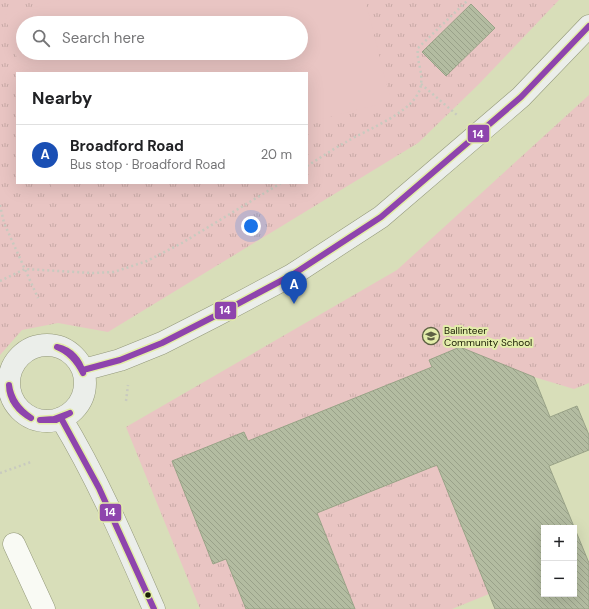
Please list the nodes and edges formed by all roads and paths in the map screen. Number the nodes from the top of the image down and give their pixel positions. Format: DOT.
graph roads {
  1 [pos="468,0"];
  2 [pos="589,26"];
  3 [pos="422,84"];
  4 [pos="457,115"];
  5 [pos="308,165"];
  6 [pos="279,184"];
  7 [pos="0,205"];
  8 [pos="25,269"];
  9 [pos="0,281"];
  10 [pos="38,298"];
  11 [pos="83,370"];
  12 [pos="128,384"];
  13 [pos="5,394"];
  14 [pos="126,401"];
  15 [pos="61,418"];
  16 [pos="31,462"];
  17 [pos="0,473"];
  18 [pos="14,544"];
  19 [pos="44,609"];
  20 [pos="154,609"];
  1 -- 3 [label="path"];
  2 -- 11 [label="street"];
  3 -- 4 [label="path"];
  3 -- 5 [label="path"];
  6 -- 8 [label="path"];
  7 -- 8 [label="path"];
  8 -- 9 [label="path"];
  8 -- 10 [label="path"];
  11 -- 13 [label="street"];
  11 -- 15 [label="street"];
  12 -- 14 [label="path"];
  13 -- 15 [label="street"];
  15 -- 20 [label="street"];
  16 -- 17 [label="path"];
  18 -- 19 [label="street"];
}
